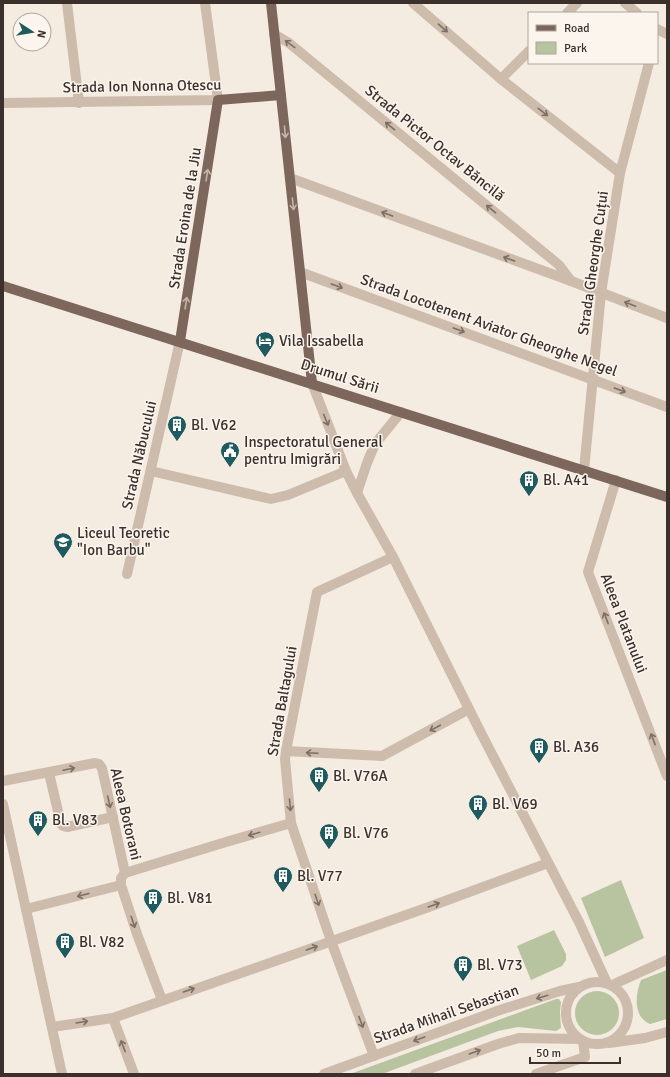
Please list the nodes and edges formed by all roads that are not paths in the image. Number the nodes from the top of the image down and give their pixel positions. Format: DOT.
graph roads {
  1 [pos="67,3"];
  2 [pos="205,3"];
  3 [pos="270,3"];
  4 [pos="413,3"];
  5 [pos="577,3"];
  6 [pos="625,3"];
  7 [pos="568,12"];
  8 [pos="636,12"];
  9 [pos="274,34"];
  10 [pos="528,52"];
  11 [pos="649,64"];
  12 [pos="501,79"];
  13 [pos="281,95"];
  14 [pos="218,100"];
  15 [pos="79,103"];
  16 [pos="3,104"];
  17 [pos="620,173"];
  18 [pos="290,178"];
  19 [pos="300,272"];
  20 [pos="571,282"];
  21 [pos="3,286"];
  22 [pos="601,293"];
  23 [pos="667,318"];
  24 [pos="180,342"];
  25 [pos="594,380"];
  26 [pos="312,383"];
  27 [pos="667,407"];
  28 [pos="401,412"];
  29 [pos="346,470"];
  30 [pos="584,470"];
  31 [pos="151,472"];
  32 [pos="616,480"];
  33 [pos="357,493"];
  34 [pos="667,496"];
  35 [pos="393,557"];
  36 [pos="127,574"];
  37 [pos="470,709"];
  38 [pos="286,755"];
  39 [pos="49,773"];
  40 [pos="667,776"];
  41 [pos="3,781"];
  42 [pos="3,804"];
  43 [pos="113,817"];
  44 [pos="292,823"];
  45 [pos="7,838"];
  46 [pos="548,863"];
  47 [pos="125,873"];
  48 [pos="121,885"];
  49 [pos="26,909"];
  50 [pos="331,941"];
  51 [pos="597,960"];
  52 [pos="667,960"];
  53 [pos="609,984"];
  54 [pos="584,985"];
  55 [pos="162,1000"];
  56 [pos="113,1018"];
  57 [pos="52,1027"];
  58 [pos="667,1032"];
  59 [pos="581,1040"];
  60 [pos="605,1044"];
  61 [pos="374,1056"];
  62 [pos="440,1070"];
  63 [pos="62,1074"];
  64 [pos="134,1074"];
  65 [pos="324,1074"];
  66 [pos="415,1074"];
  67 [pos="536,1074"];
  1 -- 15 [label="street"];
  2 -- 14 [label="street"];
  3 -- 9 [label="main road"];
  4 -- 12 [label="street, one-way"];
  5 -- 7 [label="street"];
  6 -- 8 [label="street"];
  9 -- 13 [label="main road"];
  20 -- 9 [label="street, Strada Pictor Octav Băncilă, one-way"];
  10 -- 12 [label="street"];
  11 -- 17 [label="street, Strada Gheorghe Cuțui"];
  12 -- 17 [label="street, one-way"];
  13 -- 14 [label="main road, Strada Ion Nonna Otescu"];
  13 -- 18 [label="main road, one-way"];
  14 -- 15 [label="street, Strada Ion Nonna Otescu"];
  24 -- 14 [label="main road, Strada Eroina de la Jiu, one-way"];
  15 -- 16 [label="street, Strada Ion Nonna Otescu"];
  17 -- 22 [label="street, Strada Gheorghe Cuțui"];
  18 -- 19 [label="main road, one-way"];
  20 -- 18 [label="street, one-way"];
  19 -- 25 [label="street, Strada Locotenent Aviator Gheorghe Negel, one-way"];
  19 -- 26 [label="main road"];
  20 -- 22 [label="street"];
  21 -- 24 [label="main road, Drumul Sării"];
  23 -- 22 [label="street, one-way"];
  22 -- 25 [label="street, Strada Gheorghe Cuțui"];
  24 -- 26 [label="main road, Drumul Sării"];
  24 -- 31 [label="street, Strada Năbucului"];
  25 -- 27 [label="street, Strada Locotenent Aviator Gheorghe Negel, one-way"];
  25 -- 30 [label="street, Strada Gheorghe Cuțui"];
  26 -- 28 [label="main road, Drumul Sării"];
  26 -- 29 [label="street, one-way"];
  28 -- 30 [label="main road, Drumul Sării"];
  28 -- 33 [label="street"];
  29 -- 31 [label="street"];
  29 -- 33 [label="street"];
  30 -- 32 [label="main road, Drumul Sării"];
  31 -- 36 [label="street, Strada Năbucului"];
  32 -- 34 [label="main road, Drumul Sării"];
  40 -- 32 [label="street, Aleea Platanului, one-way"];
  33 -- 35 [label="street"];
  35 -- 37 [label="street"];
  35 -- 38 [label="street, Strada Baltagului"];
  37 -- 38 [label="street, one-way"];
  37 -- 46 [label="street"];
  38 -- 44 [label="street, Strada Baltagului, one-way"];
  39 -- 41 [label="street, Aleea Botorani"];
  39 -- 43 [label="street, Aleea Botorani, one-way"];
  39 -- 43 [label="street"];
  42 -- 45 [label="street"];
  43 -- 47 [label="street, Aleea Botorani"];
  44 -- 47 [label="street, one-way"];
  44 -- 50 [label="street, Strada Baltagului, one-way"];
  45 -- 49 [label="street"];
  50 -- 46 [label="street, one-way"];
  46 -- 51 [label="street"];
  47 -- 48 [label="street"];
  48 -- 49 [label="street, one-way"];
  48 -- 55 [label="street, one-way"];
  49 -- 57 [label="street"];
  55 -- 50 [label="street, one-way"];
  50 -- 61 [label="street, Strada Baltagului, one-way"];
  51 -- 53 [label="street"];
  51 -- 54 [label="street"];
  52 -- 53 [label="street"];
  53 -- 54 [label="street"];
  53 -- 60 [label="street"];
  54 -- 59 [label="street"];
  54 -- 61 [label="street, Strada Mihail Sebastian, one-way"];
  55 -- 56 [label="street"];
  57 -- 56 [label="street, one-way"];
  64 -- 56 [label="street, one-way"];
  57 -- 63 [label="street"];
  58 -- 60 [label="street"];
  59 -- 60 [label="street"];
  62 -- 59 [label="street, one-way"];
  59 -- 67 [label="street"];
  61 -- 65 [label="street, Strada Mihail Sebastian"];
  62 -- 66 [label="street"];
}
